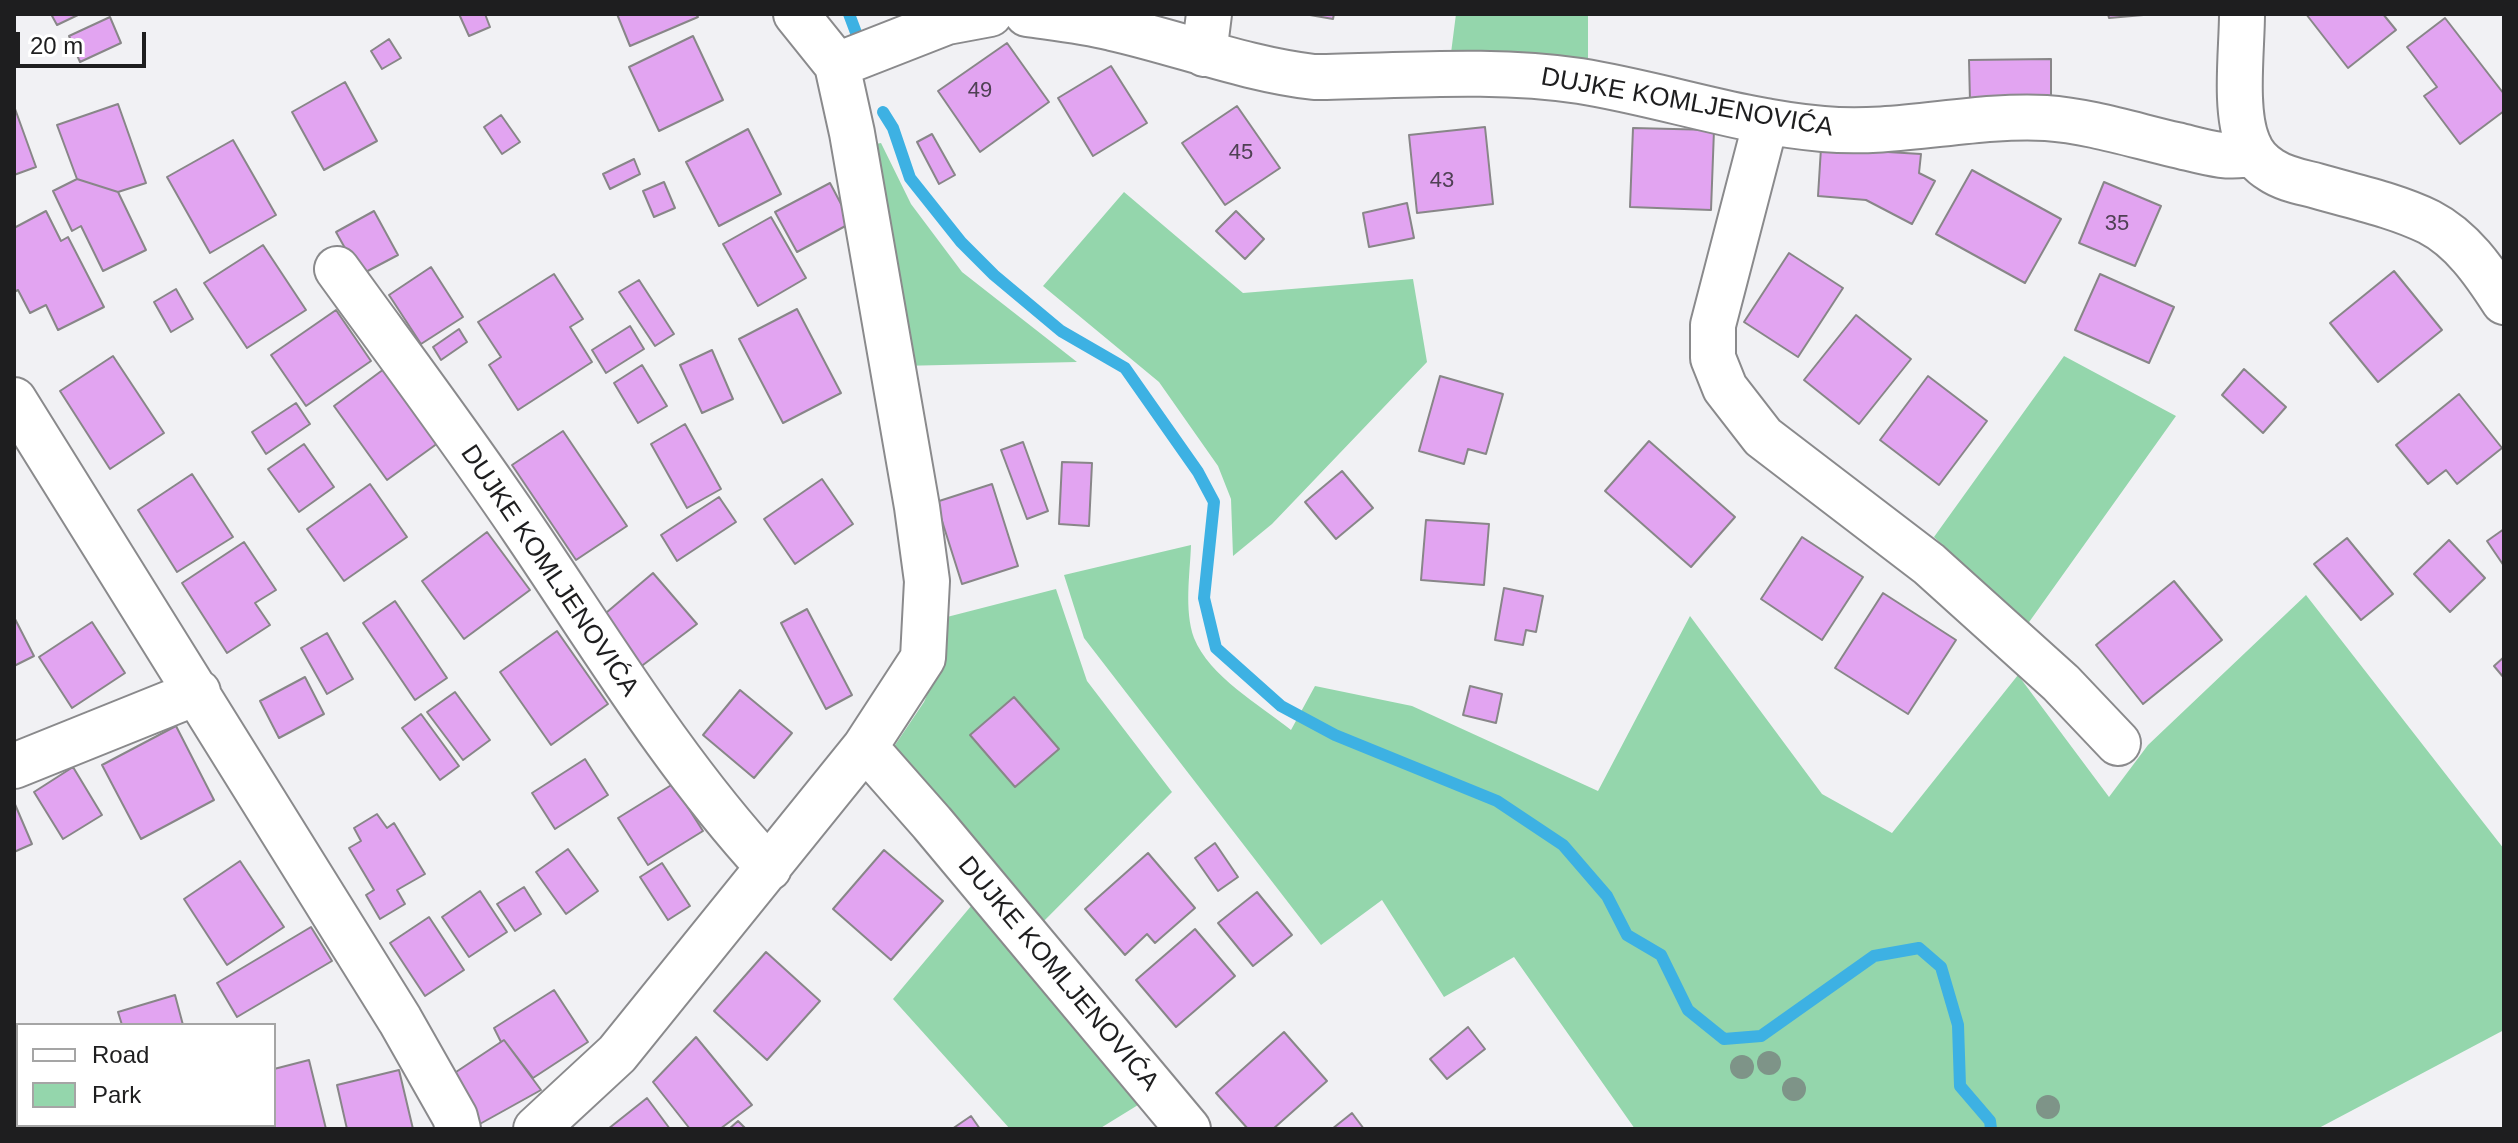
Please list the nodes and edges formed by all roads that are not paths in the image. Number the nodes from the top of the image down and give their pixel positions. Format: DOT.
graph roads {
  1 [pos="796,14"];
  2 [pos="990,14"];
  3 [pos="1027,14"];
  4 [pos="2242,14"];
  5 [pos="1206,34"];
  6 [pos="837,65"];
  7 [pos="1766,121"];
  8 [pos="2253,153"];
  9 [pos="337,269"];
  10 [pos="2504,302"];
  11 [pos="14,400"];
  12 [pos="198,692"];
  13 [pos="2118,743"];
  14 [pos="865,747"];
  15 [pos="14,766"];
  16 [pos="769,868"];
  17 [pos="458,1129"];
  18 [pos="536,1129"];
  19 [pos="1188,1129"];
  1 -- 6 [label="street"];
  2 -- 6 [label="street"];
  3 -- 5 [label="street, DUJKE KOMLJENOVIĆA"];
  4 -- 8 [label="street"];
  5 -- 7 [label="street, DUJKE KOMLJENOVIĆA"];
  6 -- 14 [label="street"];
  7 -- 8 [label="street, DUJKE KOMLJENOVIĆA"];
  7 -- 13 [label="street"];
  8 -- 10 [label="street"];
  9 -- 16 [label="street, DUJKE KOMLJENOVIĆA"];
  11 -- 12 [label="street"];
  12 -- 15 [label="street"];
  12 -- 17 [label="street"];
  14 -- 16 [label="street"];
  14 -- 19 [label="street, DUJKE KOMLJENOVIĆA"];
  16 -- 18 [label="street"];
}
